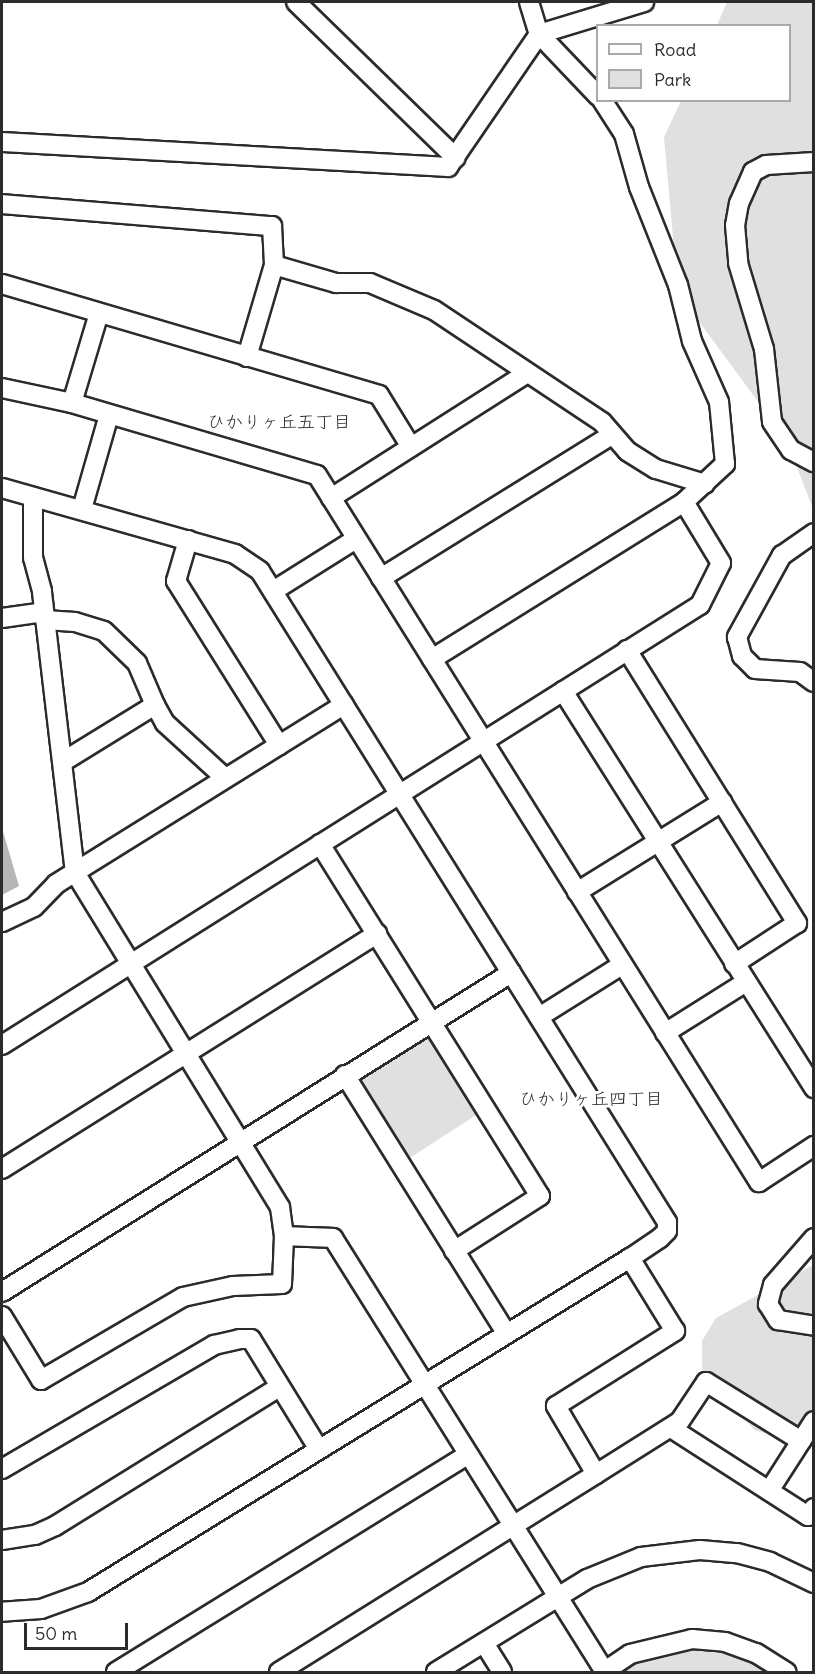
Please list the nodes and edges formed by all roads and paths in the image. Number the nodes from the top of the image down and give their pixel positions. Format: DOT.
graph roads {
  1 [pos="296,2"];
  2 [pos="529,2"];
  3 [pos="644,2"];
  4 [pos="539,34"];
  5 [pos="596,95"];
  6 [pos="603,102"];
  7 [pos="2,142"];
  8 [pos="456,158"];
  9 [pos="813,162"];
  10 [pos="2,204"];
  11 [pos="274,265"];
  12 [pos="2,284"];
  13 [pos="99,313"];
  14 [pos="248,357"];
  15 [pos="527,373"];
  16 [pos="2,387"];
  17 [pos="72,404"];
  18 [pos="110,415"];
  19 [pos="612,435"];
  20 [pos="411,447"];
  21 [pos="813,462"];
  22 [pos="705,484"];
  23 [pos="2,488"];
  24 [pos="33,497"];
  25 [pos="331,498"];
  26 [pos="684,502"];
  27 [pos="82,509"];
  28 [pos="813,533"];
  29 [pos="356,539"];
  30 [pos="188,540"];
  31 [pos="381,578"];
  32 [pos="273,591"];
  33 [pos="44,616"];
  34 [pos="2,618"];
  35 [pos="627,651"];
  36 [pos="432,659"];
  37 [pos="813,682"];
  38 [pos="563,691"];
  39 [pos="154,705"];
  40 [pos="344,705"];
  41 [pos="484,743"];
  42 [pos="279,745"];
  43 [pos="64,761"];
  44 [pos="225,778"];
  45 [pos="402,793"];
  46 [pos="722,802"];
  47 [pos="658,842"];
  48 [pos="320,844"];
  49 [pos="75,873"];
  50 [pos="577,892"];
  51 [pos="2,922"];
  52 [pos="377,934"];
  53 [pos="130,964"];
  54 [pos="621,964"];
  55 [pos="734,964"];
  56 [pos="511,973"];
  57 [pos="746,982"];
  58 [pos="538,1017"];
  59 [pos="432,1022"];
  60 [pos="665,1033"];
  61 [pos="2,1045"];
  62 [pos="186,1054"];
  63 [pos="345,1075"];
  64 [pos="813,1088"];
  65 [pos="240,1142"];
  66 [pos="813,1146"];
  67 [pos="2,1169"];
  68 [pos="284,1236"];
  69 [pos="813,1238"];
  70 [pos="454,1251"];
  71 [pos="630,1258"];
  72 [pos="2,1292"];
  73 [pos="2,1316"];
  74 [pos="813,1326"];
  75 [pos="507,1334"];
  76 [pos="7,1337"];
  77 [pos="425,1385"];
  78 [pos="279,1387"];
  79 [pos="813,1421"];
  80 [pos="670,1428"];
  81 [pos="801,1441"];
  82 [pos="318,1448"];
  83 [pos="468,1455"];
  84 [pos="2,1469"];
  85 [pos="596,1474"];
  86 [pos="769,1491"];
  87 [pos="813,1508"];
  88 [pos="514,1527"];
  89 [pos="2,1540"];
  90 [pos="813,1583"];
  91 [pos="557,1596"];
  92 [pos="2,1612"];
  93 [pos="484,1643"];
  94 [pos="116,1672"];
  95 [pos="279,1672"];
  96 [pos="436,1672"];
  97 [pos="502,1672"];
  98 [pos="605,1672"];
  99 [pos="786,1672"];
  1 -- 8 [label="street"];
  2 -- 4 [label="street"];
  3 -- 4 [label="street"];
  4 -- 5 [label="street"];
  4 -- 8 [label="street"];
  6 -- 22 [label="street"];
  7 -- 8 [label="street"];
  9 -- 21 [label="street"];
  10 -- 11 [label="street"];
  11 -- 14 [label="street"];
  11 -- 15 [label="street"];
  12 -- 13 [label="street"];
  13 -- 14 [label="street"];
  13 -- 17 [label="street"];
  14 -- 20 [label="street"];
  15 -- 19 [label="street"];
  15 -- 20 [label="street"];
  16 -- 17 [label="street"];
  17 -- 18 [label="street"];
  18 -- 25 [label="street"];
  18 -- 27 [label="street"];
  19 -- 22 [label="street"];
  19 -- 31 [label="street"];
  20 -- 25 [label="street"];
  22 -- 26 [label="street"];
  23 -- 24 [label="street"];
  24 -- 27 [label="street"];
  24 -- 33 [label="street"];
  25 -- 29 [label="street"];
  26 -- 35 [label="street"];
  26 -- 36 [label="street"];
  27 -- 30 [label="street"];
  28 -- 37 [label="street"];
  29 -- 31 [label="street"];
  29 -- 32 [label="street"];
  30 -- 32 [label="street"];
  30 -- 42 [label="street"];
  31 -- 36 [label="street"];
  32 -- 40 [label="street"];
  33 -- 34 [label="street"];
  33 -- 39 [label="street"];
  33 -- 43 [label="street"];
  35 -- 38 [label="street"];
  35 -- 46 [label="street"];
  36 -- 41 [label="street"];
  38 -- 41 [label="street"];
  38 -- 47 [label="street"];
  39 -- 43 [label="street"];
  39 -- 44 [label="street"];
  40 -- 42 [label="street"];
  40 -- 45 [label="street"];
  41 -- 45 [label="street"];
  41 -- 50 [label="street"];
  42 -- 44 [label="street"];
  43 -- 49 [label="street"];
  44 -- 49 [label="street"];
  45 -- 48 [label="street"];
  45 -- 56 [label="street"];
  46 -- 47 [label="street"];
  46 -- 55 [label="street"];
  47 -- 50 [label="street"];
  47 -- 55 [label="street"];
  48 -- 52 [label="street"];
  48 -- 53 [label="street"];
  49 -- 51 [label="street"];
  49 -- 53 [label="street"];
  50 -- 54 [label="street"];
  52 -- 59 [label="street"];
  52 -- 62 [label="street"];
  53 -- 61 [label="street"];
  53 -- 62 [label="street"];
  54 -- 58 [label="street"];
  54 -- 60 [label="street"];
  55 -- 57 [label="street"];
  56 -- 58 [label="street"];
  56 -- 59 [label="street"];
  57 -- 60 [label="street"];
  57 -- 64 [label="street"];
  58 -- 71 [label="street"];
  59 -- 63 [label="street"];
  59 -- 70 [label="street"];
  60 -- 66 [label="street"];
  62 -- 65 [label="street"];
  62 -- 67 [label="street"];
  63 -- 65 [label="street"];
  63 -- 70 [label="street"];
  65 -- 68 [label="street"];
  65 -- 72 [label="street"];
  68 -- 76 [label="street"];
  68 -- 77 [label="street"];
  69 -- 74 [label="street"];
  70 -- 75 [label="street"];
  71 -- 75 [label="street"];
  71 -- 85 [label="street"];
  73 -- 76 [label="street"];
  75 -- 77 [label="street"];
  77 -- 82 [label="street"];
  77 -- 83 [label="street"];
  78 -- 82 [label="street"];
  78 -- 84 [label="street"];
  78 -- 89 [label="street"];
  79 -- 81 [label="street"];
  80 -- 81 [label="street"];
  80 -- 85 [label="street"];
  80 -- 86 [label="street"];
  81 -- 86 [label="street"];
  82 -- 92 [label="street"];
  83 -- 88 [label="street"];
  83 -- 94 [label="street"];
  85 -- 88 [label="street"];
  86 -- 87 [label="street"];
  88 -- 91 [label="street"];
  88 -- 95 [label="street"];
  90 -- 91 [label="street"];
  91 -- 93 [label="street"];
  91 -- 98 [label="street"];
  93 -- 96 [label="street"];
  93 -- 97 [label="street"];
  98 -- 99 [label="street"];
}
